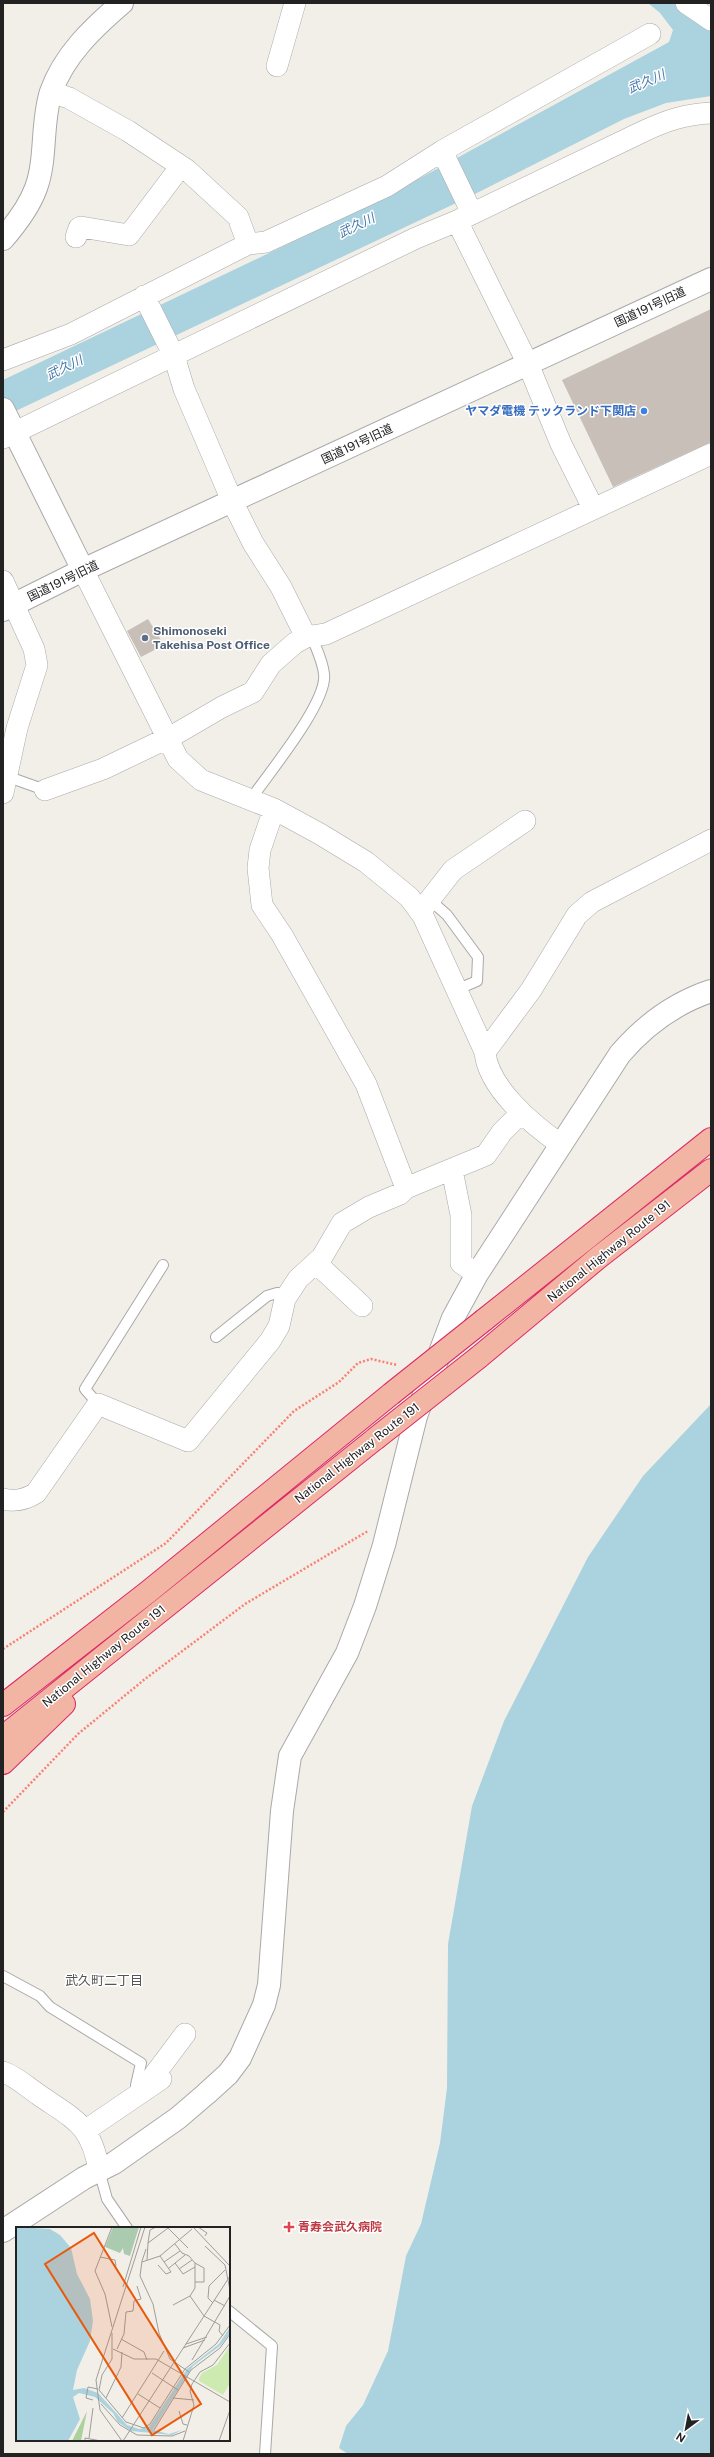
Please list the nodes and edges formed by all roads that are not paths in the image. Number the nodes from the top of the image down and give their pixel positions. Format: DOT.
graph roads {
  1 [pos="122,3"];
  2 [pos="295,3"];
  3 [pos="686,3"];
  4 [pos="710,17"];
  5 [pos="650,34"];
  6 [pos="277,66"];
  7 [pos="51,92"];
  8 [pos="711,113"];
  9 [pos="443,154"];
  10 [pos="181,166"];
  11 [pos="463,214"];
  12 [pos="76,237"];
  13 [pos="3,239"];
  14 [pos="248,244"];
  15 [pos="711,279"];
  16 [pos="146,300"];
  17 [pos="173,353"];
  18 [pos="3,360"];
  19 [pos="528,364"];
  20 [pos="7,425"];
  21 [pos="711,454"];
  22 [pos="233,502"];
  23 [pos="594,508"];
  24 [pos="83,570"];
  25 [pos="3,581"];
  26 [pos="8,608"];
  27 [pos="309,637"];
  28 [pos="166,738"];
  29 [pos="4,785"];
  30 [pos="45,790"];
  31 [pos="251,799"];
  32 [pos="274,809"];
  33 [pos="525,822"];
  34 [pos="711,840"];
  35 [pos="424,905"];
  36 [pos="456,990"];
  37 [pos="711,991"];
  38 [pos="485,1052"];
  39 [pos="520,1114"];
  40 [pos="711,1139"];
  41 [pos="560,1144"];
  42 [pos="452,1170"];
  43 [pos="711,1170"];
  44 [pos="406,1188"];
  45 [pos="316,1263"];
  46 [pos="163,1265"];
  47 [pos="477,1274"];
  48 [pos="287,1295"];
  49 [pos="362,1306"];
  50 [pos="216,1337"];
  51 [pos="98,1404"];
  52 [pos="3,1499"];
  53 [pos="165,1608"];
  54 [pos="3,1705"];
  55 [pos="3,1737"];
  56 [pos="3,1763"];
  57 [pos="3,1976"];
  58 [pos="185,2034"];
  59 [pos="3,2072"];
  60 [pos="161,2078"];
  61 [pos="141,2092"];
  62 [pos="86,2130"];
  63 [pos="99,2170"];
  64 [pos="126,2227"];
  65 [pos="3,2231"];
  66 [pos="230,2312"];
  67 [pos="265,2454"];
  1 -- 7 [label="street"];
  2 -- 6 [label="street"];
  3 -- 4 [label="street"];
  5 -- 9 [label="street"];
  7 -- 10 [label="street"];
  7 -- 13 [label="street"];
  8 -- 11 [label="street"];
  9 -- 11 [label="street"];
  9 -- 14 [label="street"];
  10 -- 12 [label="street"];
  10 -- 14 [label="street"];
  11 -- 17 [label="street"];
  11 -- 19 [label="street"];
  14 -- 16 [label="street"];
  15 -- 19 [label="street, 国道191号旧道"];
  16 -- 17 [label="street"];
  16 -- 18 [label="street"];
  17 -- 20 [label="street"];
  17 -- 22 [label="street"];
  19 -- 22 [label="street, 国道191号旧道"];
  19 -- 23 [label="street"];
  20 -- 24 [label="street"];
  21 -- 23 [label="street"];
  22 -- 24 [label="street, 国道191号旧道"];
  22 -- 27 [label="street"];
  23 -- 27 [label="street"];
  24 -- 26 [label="street, 国道191号旧道"];
  24 -- 28 [label="street"];
  25 -- 26 [label="street"];
  26 -- 29 [label="street"];
  27 -- 28 [label="street"];
  27 -- 31 [label="lane"];
  28 -- 30 [label="street"];
  28 -- 31 [label="street"];
  29 -- 30 [label="lane"];
  31 -- 32 [label="street"];
  32 -- 35 [label="street"];
  32 -- 44 [label="street"];
  33 -- 35 [label="street"];
  34 -- 38 [label="street"];
  35 -- 36 [label="street"];
  35 -- 36 [label="lane"];
  36 -- 38 [label="street"];
  37 -- 41 [label="street"];
  38 -- 39 [label="street"];
  39 -- 41 [label="street"];
  39 -- 42 [label="street"];
  40 -- 54 [label="highway, National Highway Route 191, bridge"];
  41 -- 47 [label="street"];
  42 -- 44 [label="street"];
  42 -- 47 [label="street"];
  43 -- 53 [label="highway, National Highway Route 191, bridge"];
  44 -- 45 [label="street"];
  45 -- 48 [label="street"];
  45 -- 49 [label="street"];
  46 -- 51 [label="lane"];
  47 -- 63 [label="street"];
  48 -- 50 [label="lane"];
  48 -- 51 [label="street"];
  51 -- 52 [label="street"];
  53 -- 55 [label="highway, National Highway Route 191"];
  53 -- 56 [label="highway"];
  57 -- 61 [label="lane"];
  58 -- 61 [label="street"];
  59 -- 62 [label="street"];
  60 -- 61 [label="street"];
  61 -- 62 [label="street"];
  62 -- 63 [label="street"];
  63 -- 64 [label="lane"];
  63 -- 65 [label="street"];
  66 -- 67 [label="lane"];
}
